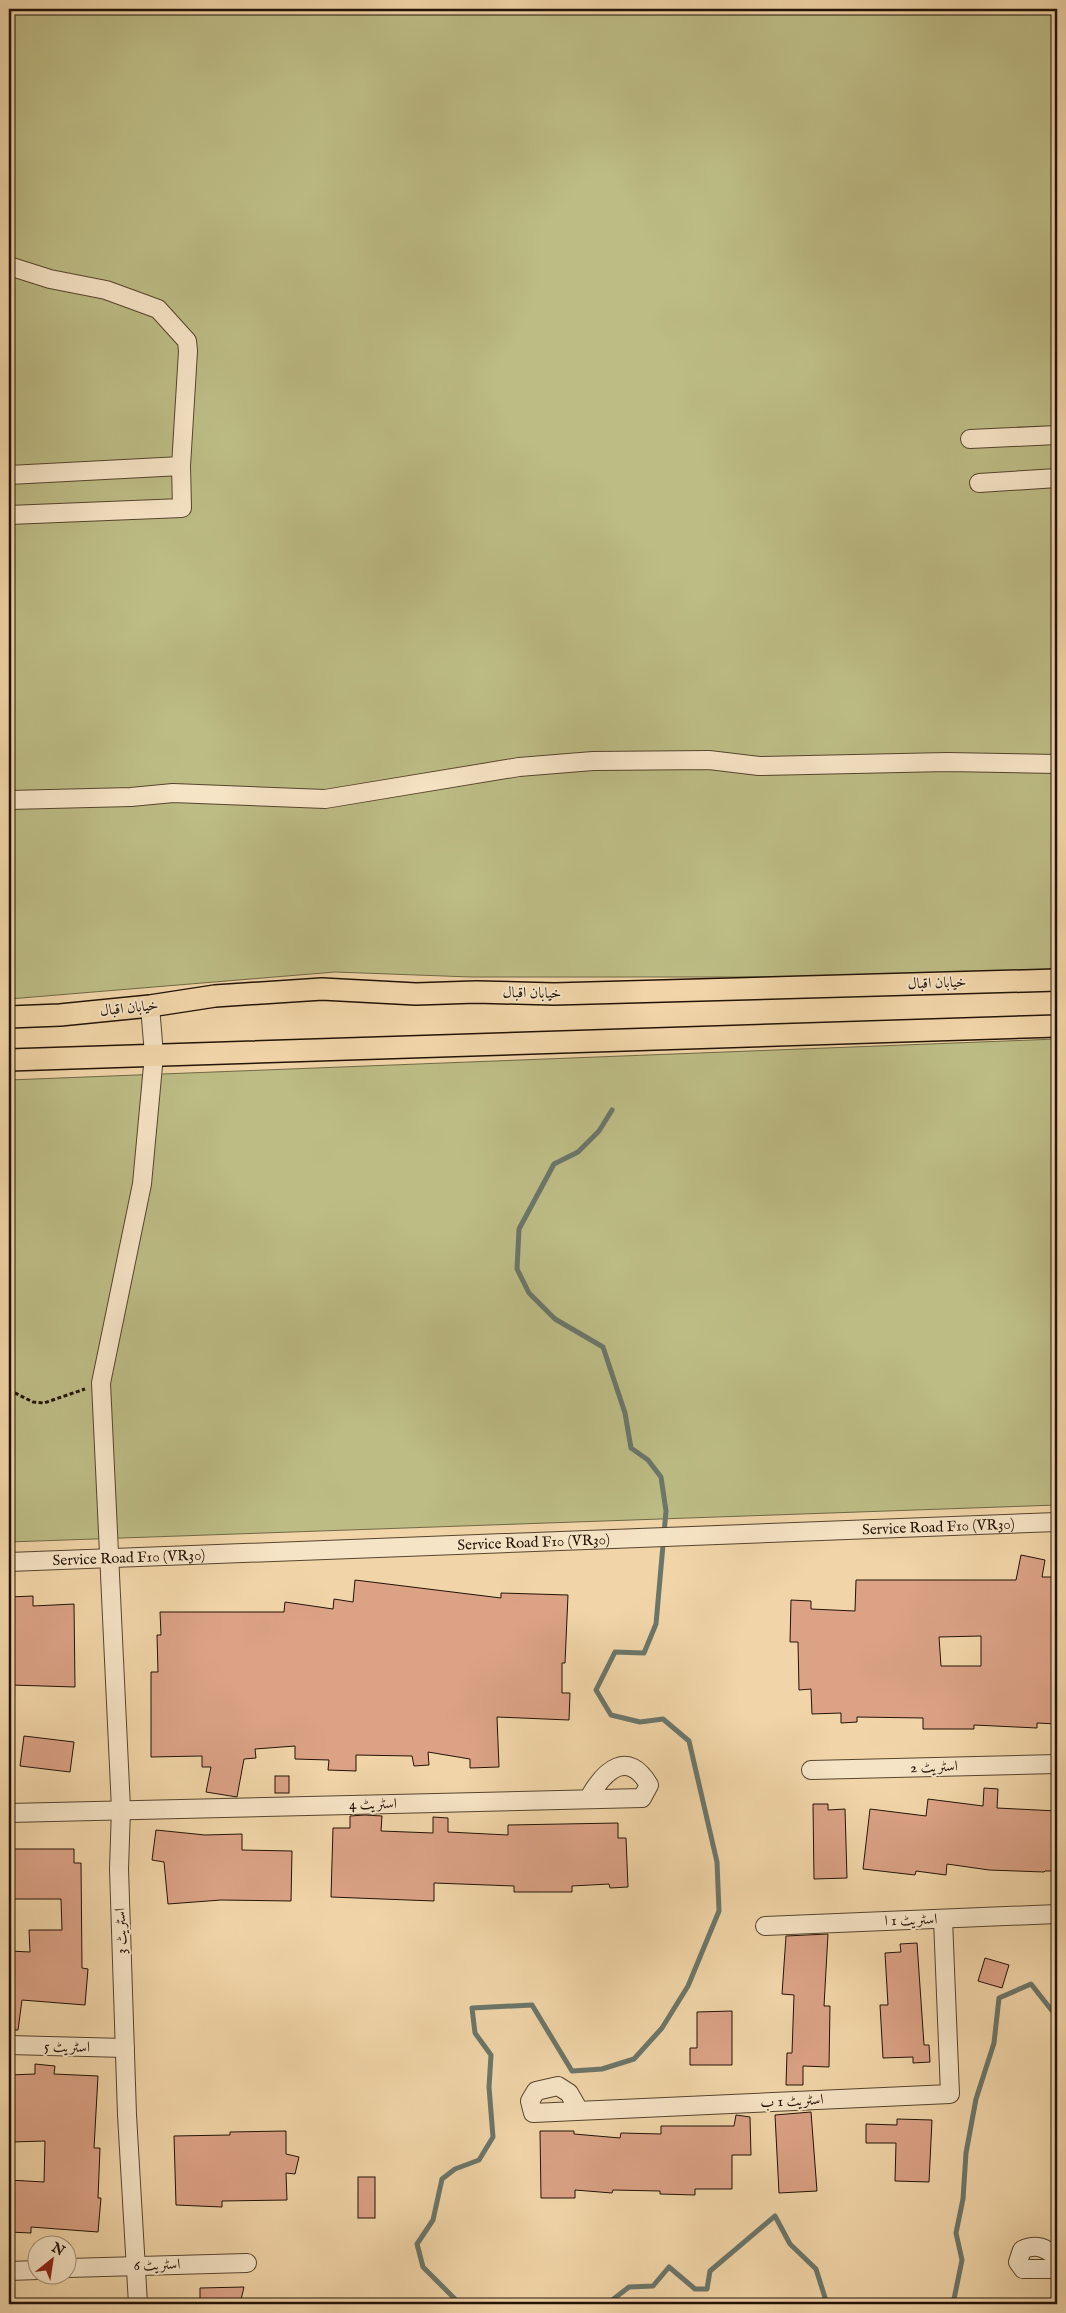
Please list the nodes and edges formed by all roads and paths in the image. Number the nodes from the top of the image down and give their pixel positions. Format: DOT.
graph roads {
  1 [pos="9,266"];
  2 [pos="1057,435"];
  3 [pos="970,439"];
  4 [pos="181,466"];
  5 [pos="9,474"];
  6 [pos="1057,478"];
  7 [pos="978,483"];
  8 [pos="9,515"];
  9 [pos="1057,764"];
  10 [pos="9,800"];
  11 [pos="1057,980"];
  12 [pos="150,1006"];
  13 [pos="9,1017"];
  14 [pos="1057,1026"];
  15 [pos="154,1055"];
  16 [pos="9,1060"];
  17 [pos="101,1383"];
  18 [pos="9,1390"];
  19 [pos="1057,1522"];
  20 [pos="110,1558"];
  21 [pos="9,1562"];
  22 [pos="1057,1764"];
  23 [pos="811,1770"];
  24 [pos="590,1796"];
  25 [pos="121,1809"];
  26 [pos="9,1813"];
  27 [pos="1057,1914"];
  28 [pos="944,1919"];
  29 [pos="765,1926"];
  30 [pos="9,2045"];
  31 [pos="125,2048"];
  32 [pos="577,2107"];
  33 [pos="1057,2257"];
  34 [pos="247,2263"];
  35 [pos="136,2266"];
  36 [pos="78,2268"];
  37 [pos="1057,2269"];
  38 [pos="28,2270"];
  39 [pos="9,2271"];
  40 [pos="138,2304"];
  1 -- 4 [label="street"];
  2 -- 3 [label="street"];
  4 -- 5 [label="street"];
  4 -- 8 [label="street"];
  6 -- 7 [label="street"];
  9 -- 10 [label="street"];
  11 -- 12 [label="main road, خیابان اقبال"];
  12 -- 13 [label="main road, خیابان اقبال"];
  12 -- 15 [label="street, اسٹریٹ 3"];
  14 -- 15 [label="main road"];
  15 -- 16 [label="main road"];
  15 -- 17 [label="street, اسٹریٹ 3"];
  17 -- 18 [label="path"];
  17 -- 20 [label="street, اسٹریٹ 3"];
  19 -- 20 [label="street, Service Road F10 (VR30)"];
  20 -- 21 [label="street, Service Road F10 (VR30)"];
  20 -- 25 [label="street, اسٹریٹ 3"];
  22 -- 23 [label="street, اسٹریٹ 2"];
  24 -- 25 [label="street, اسٹریٹ 4"];
  25 -- 26 [label="street, اسٹریٹ 4"];
  25 -- 31 [label="street, اسٹریٹ 3"];
  27 -- 28 [label="street, اسٹریٹ 1 ا"];
  28 -- 29 [label="street, اسٹریٹ 1 ا"];
  28 -- 32 [label="street, اسٹریٹ 1 ب"];
  30 -- 31 [label="street, اسٹریٹ 5"];
  31 -- 35 [label="street, اسٹریٹ 3"];
  33 -- 37 [label="street"];
  34 -- 35 [label="street, اسٹریٹ 6"];
  35 -- 36 [label="street, اسٹریٹ 6"];
  35 -- 40 [label="street, اسٹریٹ 3"];
  38 -- 39 [label="street"];
}
